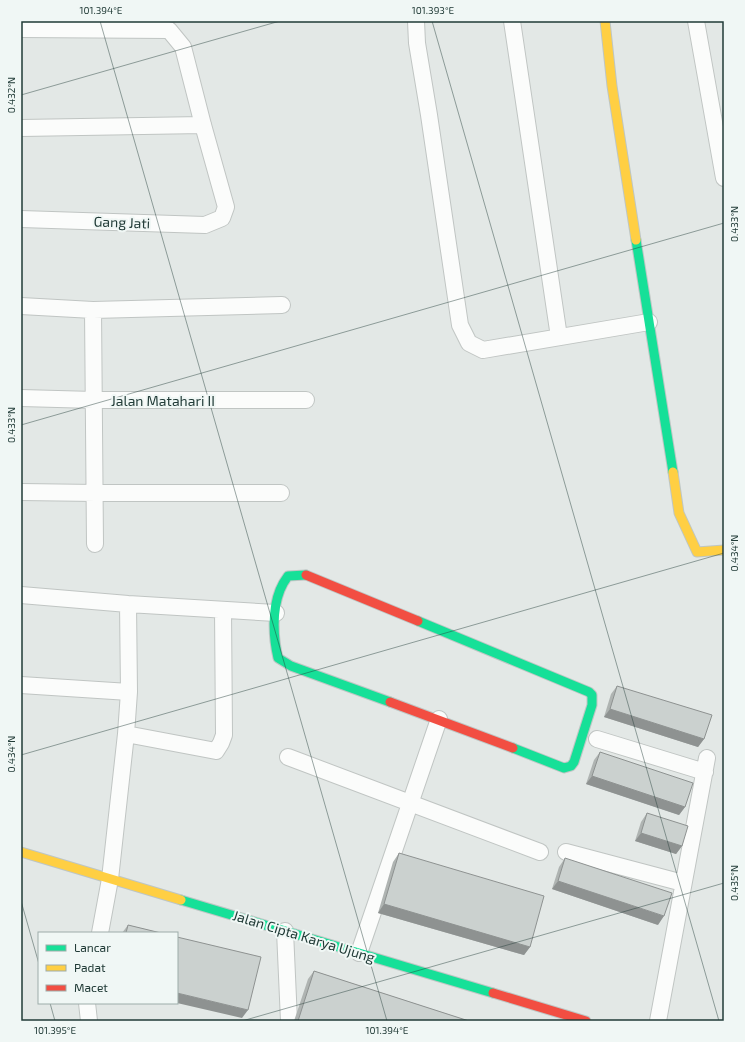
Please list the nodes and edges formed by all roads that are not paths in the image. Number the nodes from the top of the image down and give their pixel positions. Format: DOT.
graph roads {
  1 [pos="416,21"];
  2 [pos="512,21"];
  3 [pos="605,21"];
  4 [pos="696,21"];
  5 [pos="21,29"];
  6 [pos="203,125"];
  7 [pos="21,128"];
  8 [pos="724,178"];
  9 [pos="21,219"];
  10 [pos="282,305"];
  11 [pos="21,306"];
  12 [pos="93,310"];
  13 [pos="649,322"];
  14 [pos="559,337"];
  15 [pos="21,398"];
  16 [pos="94,400"];
  17 [pos="306,400"];
  18 [pos="21,492"];
  19 [pos="96,493"];
  20 [pos="281,493"];
  21 [pos="95,544"];
  22 [pos="724,550"];
  23 [pos="21,595"];
  24 [pos="128,604"];
  25 [pos="222,610"];
  26 [pos="276,613"];
  27 [pos="21,685"];
  28 [pos="129,692"];
  29 [pos="439,718"];
  30 [pos="126,734"];
  31 [pos="597,739"];
  32 [pos="288,757"];
  33 [pos="410,803"];
  34 [pos="21,852"];
  35 [pos="540,852"];
  36 [pos="566,852"];
  37 [pos="110,879"];
  38 [pos="683,883"];
  39 [pos="285,931"];
  40 [pos="100,932"];
  41 [pos="359,953"];
  42 [pos="87,1004"];
  43 [pos="89,1021"];
  44 [pos="289,1021"];
  45 [pos="586,1021"];
  46 [pos="658,1021"];
  1 -- 14 [label="street"];
  2 -- 14 [label="street"];
  3 -- 13 [label="street"];
  4 -- 8 [label="street"];
  5 -- 6 [label="street"];
  6 -- 7 [label="street"];
  6 -- 9 [label="street, Gang Jati"];
  10 -- 12 [label="street"];
  11 -- 12 [label="street"];
  12 -- 16 [label="street"];
  13 -- 14 [label="street"];
  13 -- 22 [label="street"];
  15 -- 16 [label="street, Jalan Matahari II"];
  16 -- 17 [label="street, Jalan Matahari II"];
  16 -- 19 [label="street"];
  18 -- 19 [label="street"];
  19 -- 20 [label="street"];
  19 -- 21 [label="street"];
  23 -- 24 [label="street"];
  24 -- 25 [label="street"];
  24 -- 28 [label="street"];
  25 -- 26 [label="street"];
  25 -- 30 [label="street"];
  26 -- 29 [label="street"];
  26 -- 29 [label="street"];
  27 -- 28 [label="street"];
  28 -- 30 [label="street"];
  29 -- 33 [label="street"];
  30 -- 37 [label="street"];
  31 -- 38 [label="street"];
  32 -- 33 [label="street"];
  33 -- 35 [label="street"];
  33 -- 41 [label="street"];
  34 -- 37 [label="street, Jalan Cipta Karya Ujung"];
  36 -- 38 [label="street"];
  37 -- 39 [label="street, Jalan Cipta Karya Ujung"];
  37 -- 40 [label="street"];
  38 -- 46 [label="street"];
  39 -- 41 [label="street, Jalan Cipta Karya Ujung"];
  39 -- 44 [label="street"];
  41 -- 45 [label="street, Jalan Cipta Karya Ujung"];
  42 -- 43 [label="street"];
}
